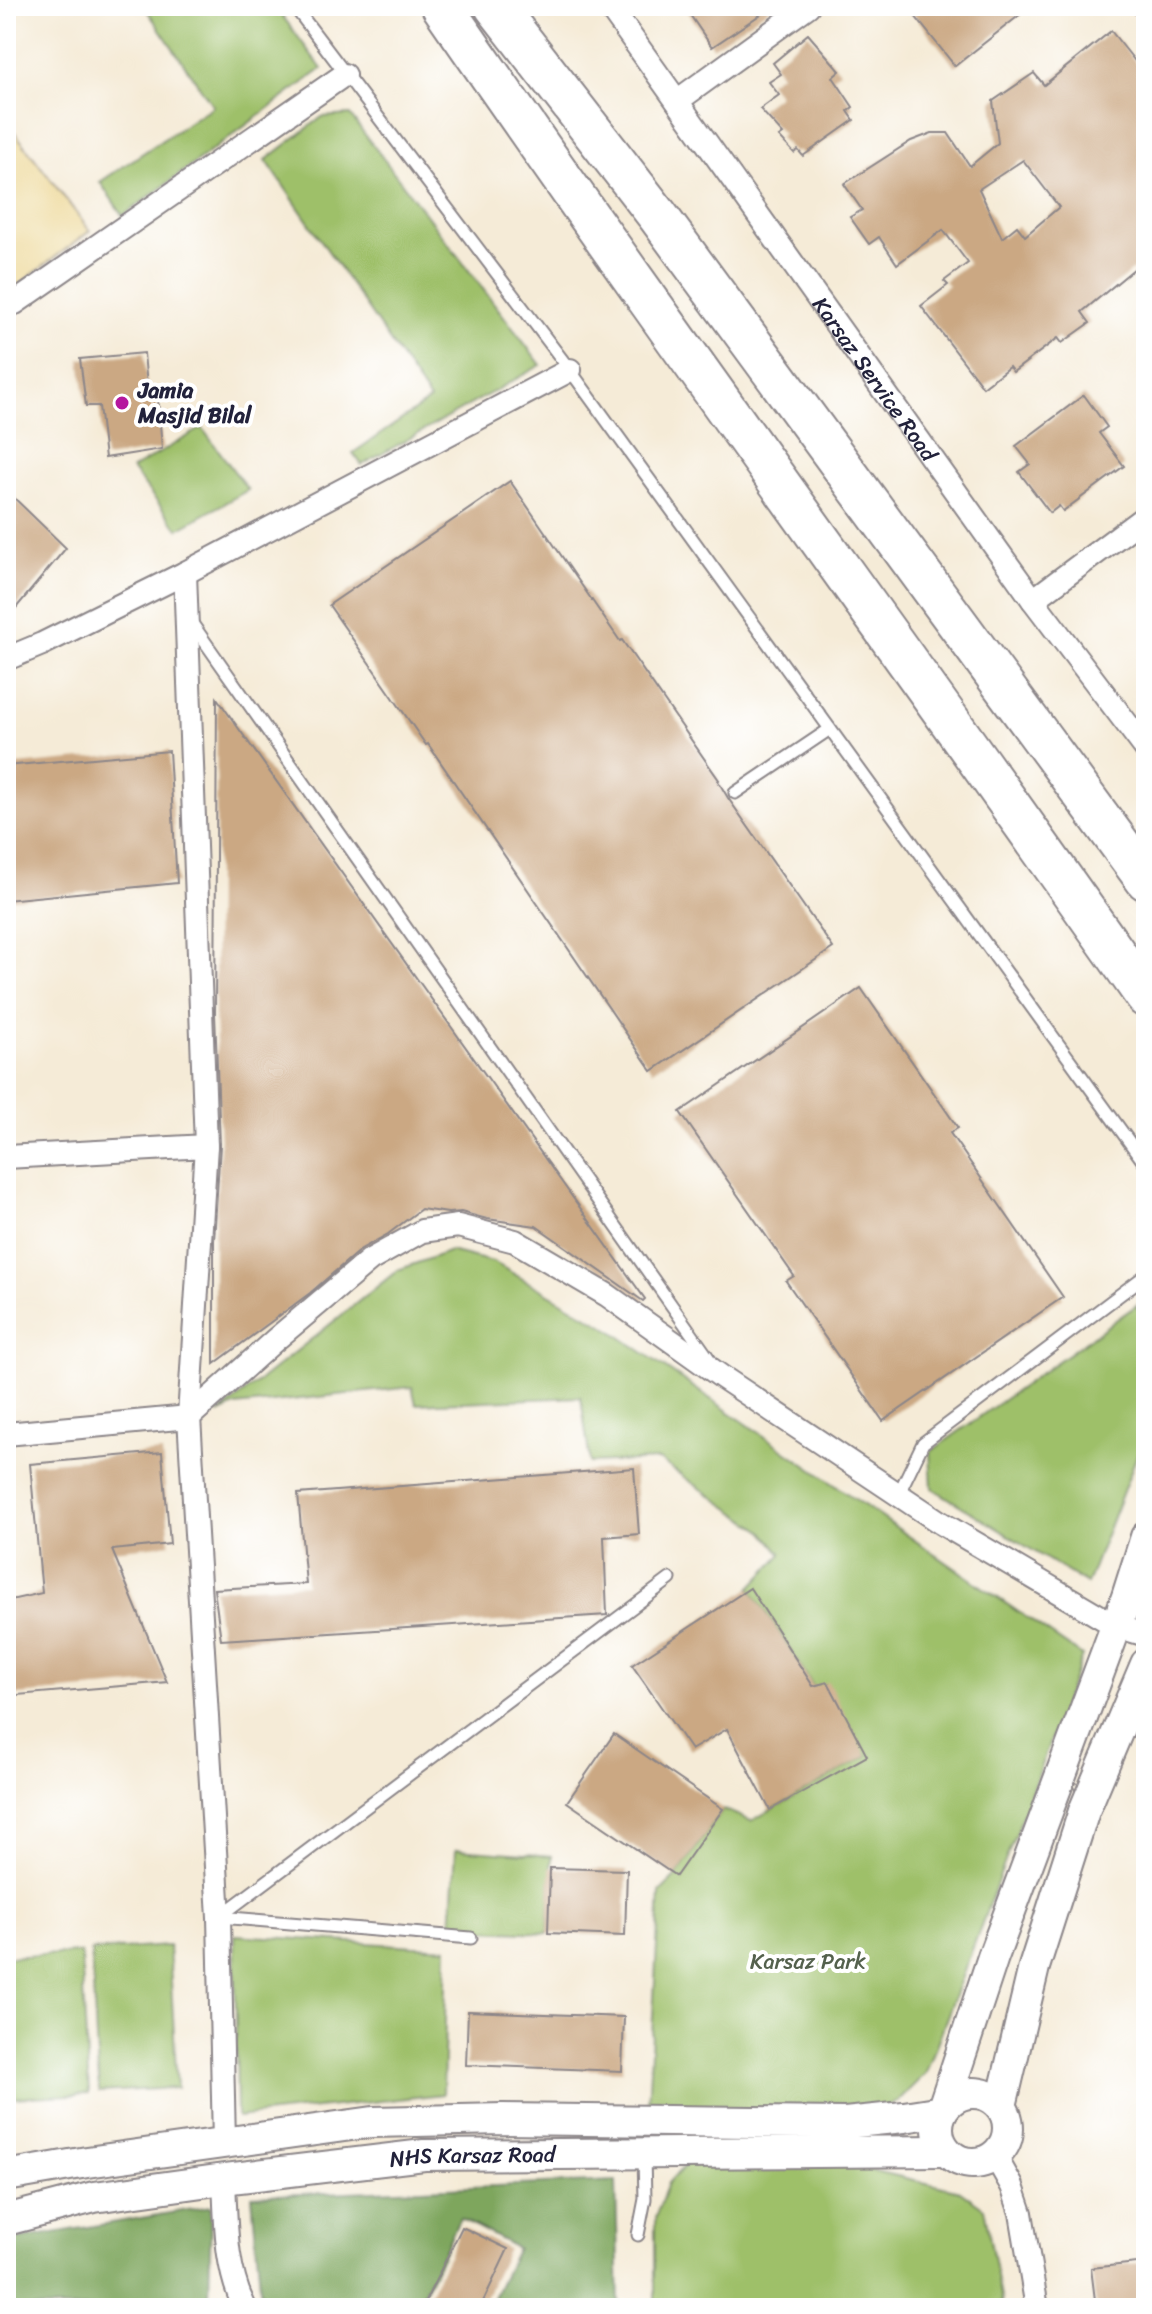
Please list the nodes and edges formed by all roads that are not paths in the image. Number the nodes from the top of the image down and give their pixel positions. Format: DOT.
graph roads {
  1 [pos="294,6"];
  2 [pos="412,6"];
  3 [pos="442,6"];
  4 [pos="495,6"];
  5 [pos="525,6"];
  6 [pos="609,6"];
  7 [pos="808,6"];
  8 [pos="344,75"];
  9 [pos="677,101"];
  10 [pos="581,208"];
  11 [pos="658,216"];
  12 [pos="6,306"];
  13 [pos="570,370"];
  14 [pos="1146,516"];
  15 [pos="185,573"];
  16 [pos="1033,600"];
  17 [pos="186,615"];
  18 [pos="6,659"];
  19 [pos="830,729"];
  20 [pos="1146,749"];
  21 [pos="735,793"];
  22 [pos="1146,880"];
  23 [pos="1146,997"];
  24 [pos="206,1146"];
  25 [pos="6,1157"];
  26 [pos="1146,1165"];
  27 [pos="1146,1275"];
  28 [pos="722,1377"];
  29 [pos="189,1417"];
  30 [pos="6,1434"];
  31 [pos="898,1495"];
  32 [pos="1146,1537"];
  33 [pos="670,1579"];
  34 [pos="1137,1601"];
  35 [pos="1116,1626"];
  36 [pos="1146,1635"];
  37 [pos="1146,1664"];
  38 [pos="219,1917"];
  39 [pos="471,1938"];
  40 [pos="993,1957"];
  41 [pos="1034,1967"];
  42 [pos="1001,2106"];
  43 [pos="942,2111"];
  44 [pos="224,2142"];
  45 [pos="945,2151"];
  46 [pos="643,2154"];
  47 [pos="995,2156"];
  48 [pos="6,2176"];
  49 [pos="224,2179"];
  50 [pos="6,2220"];
  51 [pos="638,2235"];
  52 [pos="245,2308"];
  53 [pos="1037,2308"];
  1 -- 8 [label="lane"];
  2 -- 10 [label="highway"];
  3 -- 10 [label="highway"];
  4 -- 11 [label="highway"];
  5 -- 11 [label="highway"];
  6 -- 9 [label="street, Karsaz Service Road"];
  7 -- 9 [label="street"];
  8 -- 12 [label="street"];
  8 -- 13 [label="lane"];
  9 -- 16 [label="street, Karsaz Service Road"];
  10 -- 23 [label="highway"];
  11 -- 22 [label="highway"];
  13 -- 15 [label="street"];
  13 -- 19 [label="lane"];
  14 -- 16 [label="street"];
  15 -- 17 [label="street"];
  15 -- 18 [label="street"];
  16 -- 20 [label="street, Karsaz Service Road"];
  17 -- 24 [label="street"];
  17 -- 28 [label="lane"];
  19 -- 21 [label="lane"];
  19 -- 26 [label="lane"];
  24 -- 25 [label="street"];
  24 -- 29 [label="street"];
  27 -- 31 [label="lane"];
  28 -- 29 [label="street"];
  28 -- 31 [label="street"];
  29 -- 30 [label="street"];
  29 -- 38 [label="street"];
  31 -- 35 [label="street"];
  32 -- 34 [label="street"];
  33 -- 38 [label="lane"];
  34 -- 35 [label="street"];
  35 -- 36 [label="street"];
  35 -- 40 [label="street"];
  37 -- 41 [label="street"];
  38 -- 39 [label="lane"];
  38 -- 44 [label="street"];
  40 -- 41 [label="street"];
  40 -- 43 [label="street"];
  41 -- 42 [label="street"];
  42 -- 43 [label="street"];
  42 -- 47 [label="street"];
  43 -- 44 [label="street"];
  43 -- 45 [label="street"];
  44 -- 48 [label="street"];
  45 -- 46 [label="street, NHS Karsaz Road"];
  45 -- 47 [label="street"];
  46 -- 49 [label="street, NHS Karsaz Road"];
  46 -- 51 [label="lane"];
  47 -- 53 [label="street"];
  49 -- 50 [label="street, NHS Karsaz Road"];
  49 -- 52 [label="street"];
}
